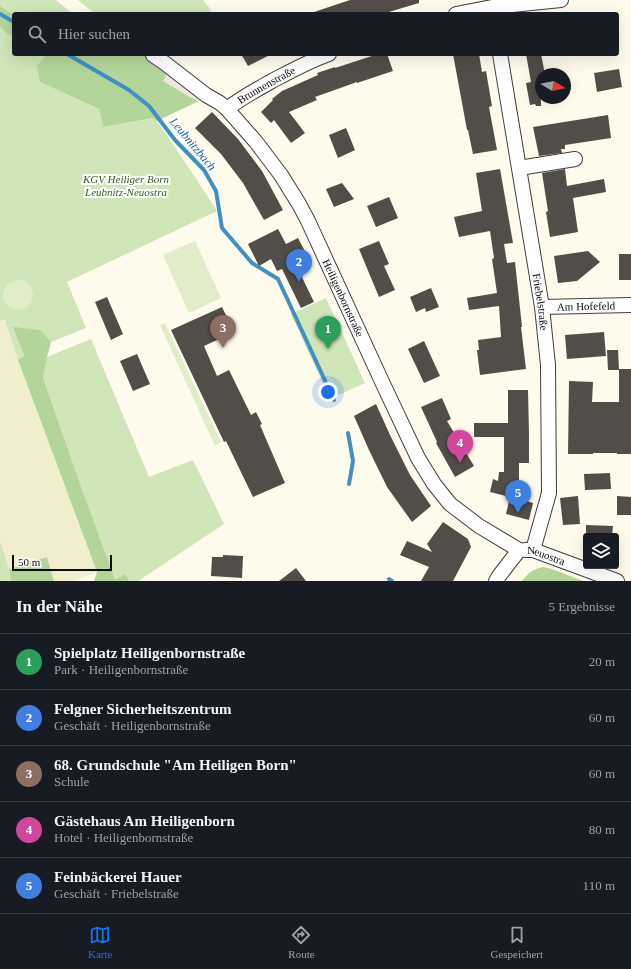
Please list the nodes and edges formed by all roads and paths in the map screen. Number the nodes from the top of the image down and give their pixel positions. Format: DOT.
graph roads {
  1 [pos="562,0"];
  2 [pos="492,7"];
  3 [pos="466,12"];
  4 [pos="154,56"];
  5 [pos="324,56"];
  6 [pos="500,56"];
  7 [pos="227,108"];
  8 [pos="575,159"];
  9 [pos="519,168"];
  10 [pos="631,305"];
  11 [pos="542,307"];
  12 [pos="518,550"];
  13 [pos="533,550"];
  14 [pos="496,581"];
  15 [pos="617,581"];
  1 -- 2 [label="street"];
  2 -- 3 [label="street"];
  4 -- 7 [label="street, Heiligenbornstraße"];
  5 -- 7 [label="street, Brunnenstraße"];
  6 -- 9 [label="street, Friebelstraße"];
  7 -- 12 [label="street, Heiligenbornstraße"];
  8 -- 9 [label="street"];
  9 -- 11 [label="street, Friebelstraße"];
  10 -- 11 [label="street, Am Hofefeld"];
  11 -- 13 [label="street, Friebelstraße"];
  12 -- 13 [label="street, Neuostra"];
  12 -- 14 [label="street"];
  13 -- 15 [label="street, Neuostra"];
}
